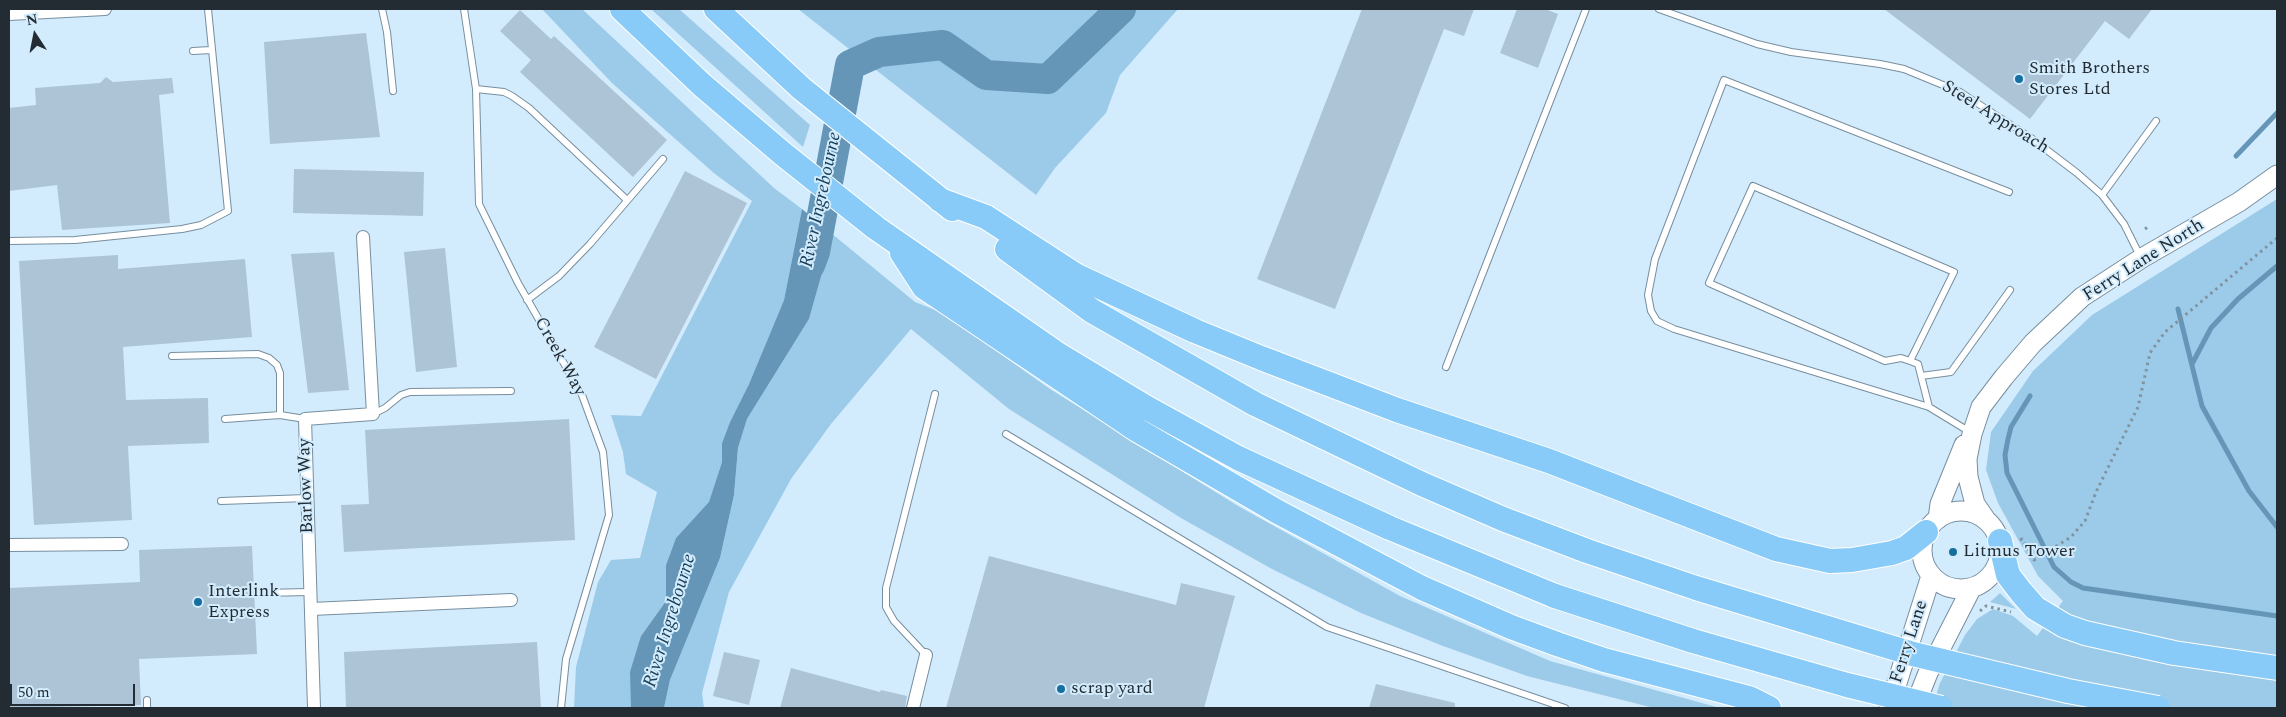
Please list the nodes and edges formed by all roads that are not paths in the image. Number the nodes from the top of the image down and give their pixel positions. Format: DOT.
graph roads {
  1 [pos="105,9"];
  2 [pos="208,9"];
  3 [pos="382,9"];
  4 [pos="464,9"];
  5 [pos="622,9"];
  6 [pos="716,9"];
  7 [pos="1586,9"];
  8 [pos="1660,9"];
  9 [pos="9,14"];
  10 [pos="211,50"];
  11 [pos="193,52"];
  12 [pos="476,89"];
  13 [pos="393,92"];
  14 [pos="2156,121"];
  15 [pos="663,159"];
  16 [pos="2277,175"];
  17 [pos="2009,192"];
  18 [pos="2102,195"];
  19 [pos="627,200"];
  20 [pos="940,200"];
  21 [pos="885,235"];
  22 [pos="363,237"];
  23 [pos="9,240"];
  24 [pos="2142,258"];
  25 [pos="2010,290"];
  26 [pos="527,300"];
  27 [pos="172,356"];
  28 [pos="1910,361"];
  29 [pos="1446,367"];
  30 [pos="1921,376"];
  31 [pos="511,390"];
  32 [pos="935,394"];
  33 [pos="1929,407"];
  34 [pos="373,414"];
  35 [pos="280,416"];
  36 [pos="225,418"];
  37 [pos="305,419"];
  38 [pos="1006,434"];
  39 [pos="1972,434"];
  40 [pos="307,498"];
  41 [pos="221,501"];
  42 [pos="1986,520"];
  43 [pos="1932,525"];
  44 [pos="2007,542"];
  45 [pos="122,544"];
  46 [pos="9,545"];
  47 [pos="1931,576"];
  48 [pos="1970,589"];
  49 [pos="310,592"];
  50 [pos="260,593"];
  51 [pos="511,600"];
  52 [pos="311,608"];
  53 [pos="926,655"];
  54 [pos="2277,668"];
  55 [pos="147,700"];
  56 [pos="147,708"];
  57 [pos="314,708"];
  58 [pos="562,708"];
  59 [pos="913,708"];
  60 [pos="1565,708"];
  61 [pos="1769,708"];
  62 [pos="1888,708"];
  63 [pos="1914,708"];
  64 [pos="1941,708"];
  65 [pos="2158,708"];
  1 -- 9 [label="street"];
  2 -- 10 [label="lane"];
  3 -- 13 [label="lane"];
  4 -- 12 [label="lane, Creek Way"];
  5 -- 21 [label="highway"];
  6 -- 20 [label="highway"];
  7 -- 29 [label="lane"];
  8 -- 18 [label="lane, Steel Approach"];
  10 -- 11 [label="lane"];
  10 -- 23 [label="lane"];
  12 -- 19 [label="lane"];
  12 -- 26 [label="lane, Creek Way"];
  14 -- 18 [label="lane"];
  15 -- 19 [label="lane"];
  16 -- 24 [label="street, Ferry Lane North"];
  17 -- 33 [label="lane"];
  18 -- 24 [label="lane, Steel Approach"];
  19 -- 26 [label="lane"];
  20 -- 43 [label="highway"];
  20 -- 65 [label="highway, bridge"];
  21 -- 61 [label="highway"];
  21 -- 64 [label="highway, bridge"];
  22 -- 34 [label="street"];
  24 -- 39 [label="street, Ferry Lane North"];
  25 -- 30 [label="lane"];
  26 -- 58 [label="lane, Creek Way"];
  27 -- 35 [label="lane"];
  28 -- 28 [label="lane"];
  28 -- 30 [label="lane"];
  30 -- 33 [label="lane"];
  31 -- 34 [label="lane"];
  32 -- 53 [label="lane"];
  33 -- 39 [label="lane"];
  34 -- 37 [label="street, Barlow Way"];
  35 -- 36 [label="lane"];
  35 -- 37 [label="lane"];
  37 -- 40 [label="street, Barlow Way"];
  38 -- 60 [label="lane"];
  39 -- 42 [label="street, Ferry Lane North"];
  39 -- 43 [label="street, Ferry Lane North"];
  40 -- 41 [label="lane"];
  40 -- 49 [label="street, Barlow Way"];
  42 -- 43 [label="street"];
  42 -- 44 [label="street"];
  43 -- 47 [label="street"];
  44 -- 48 [label="street"];
  44 -- 54 [label="highway"];
  45 -- 46 [label="street"];
  47 -- 48 [label="street"];
  47 -- 62 [label="street, Ferry Lane"];
  48 -- 63 [label="street, Ferry Lane"];
  49 -- 50 [label="lane"];
  49 -- 52 [label="street, Barlow Way"];
  51 -- 52 [label="street"];
  52 -- 57 [label="street, Barlow Way"];
  53 -- 59 [label="street"];
  55 -- 56 [label="lane"];
}
